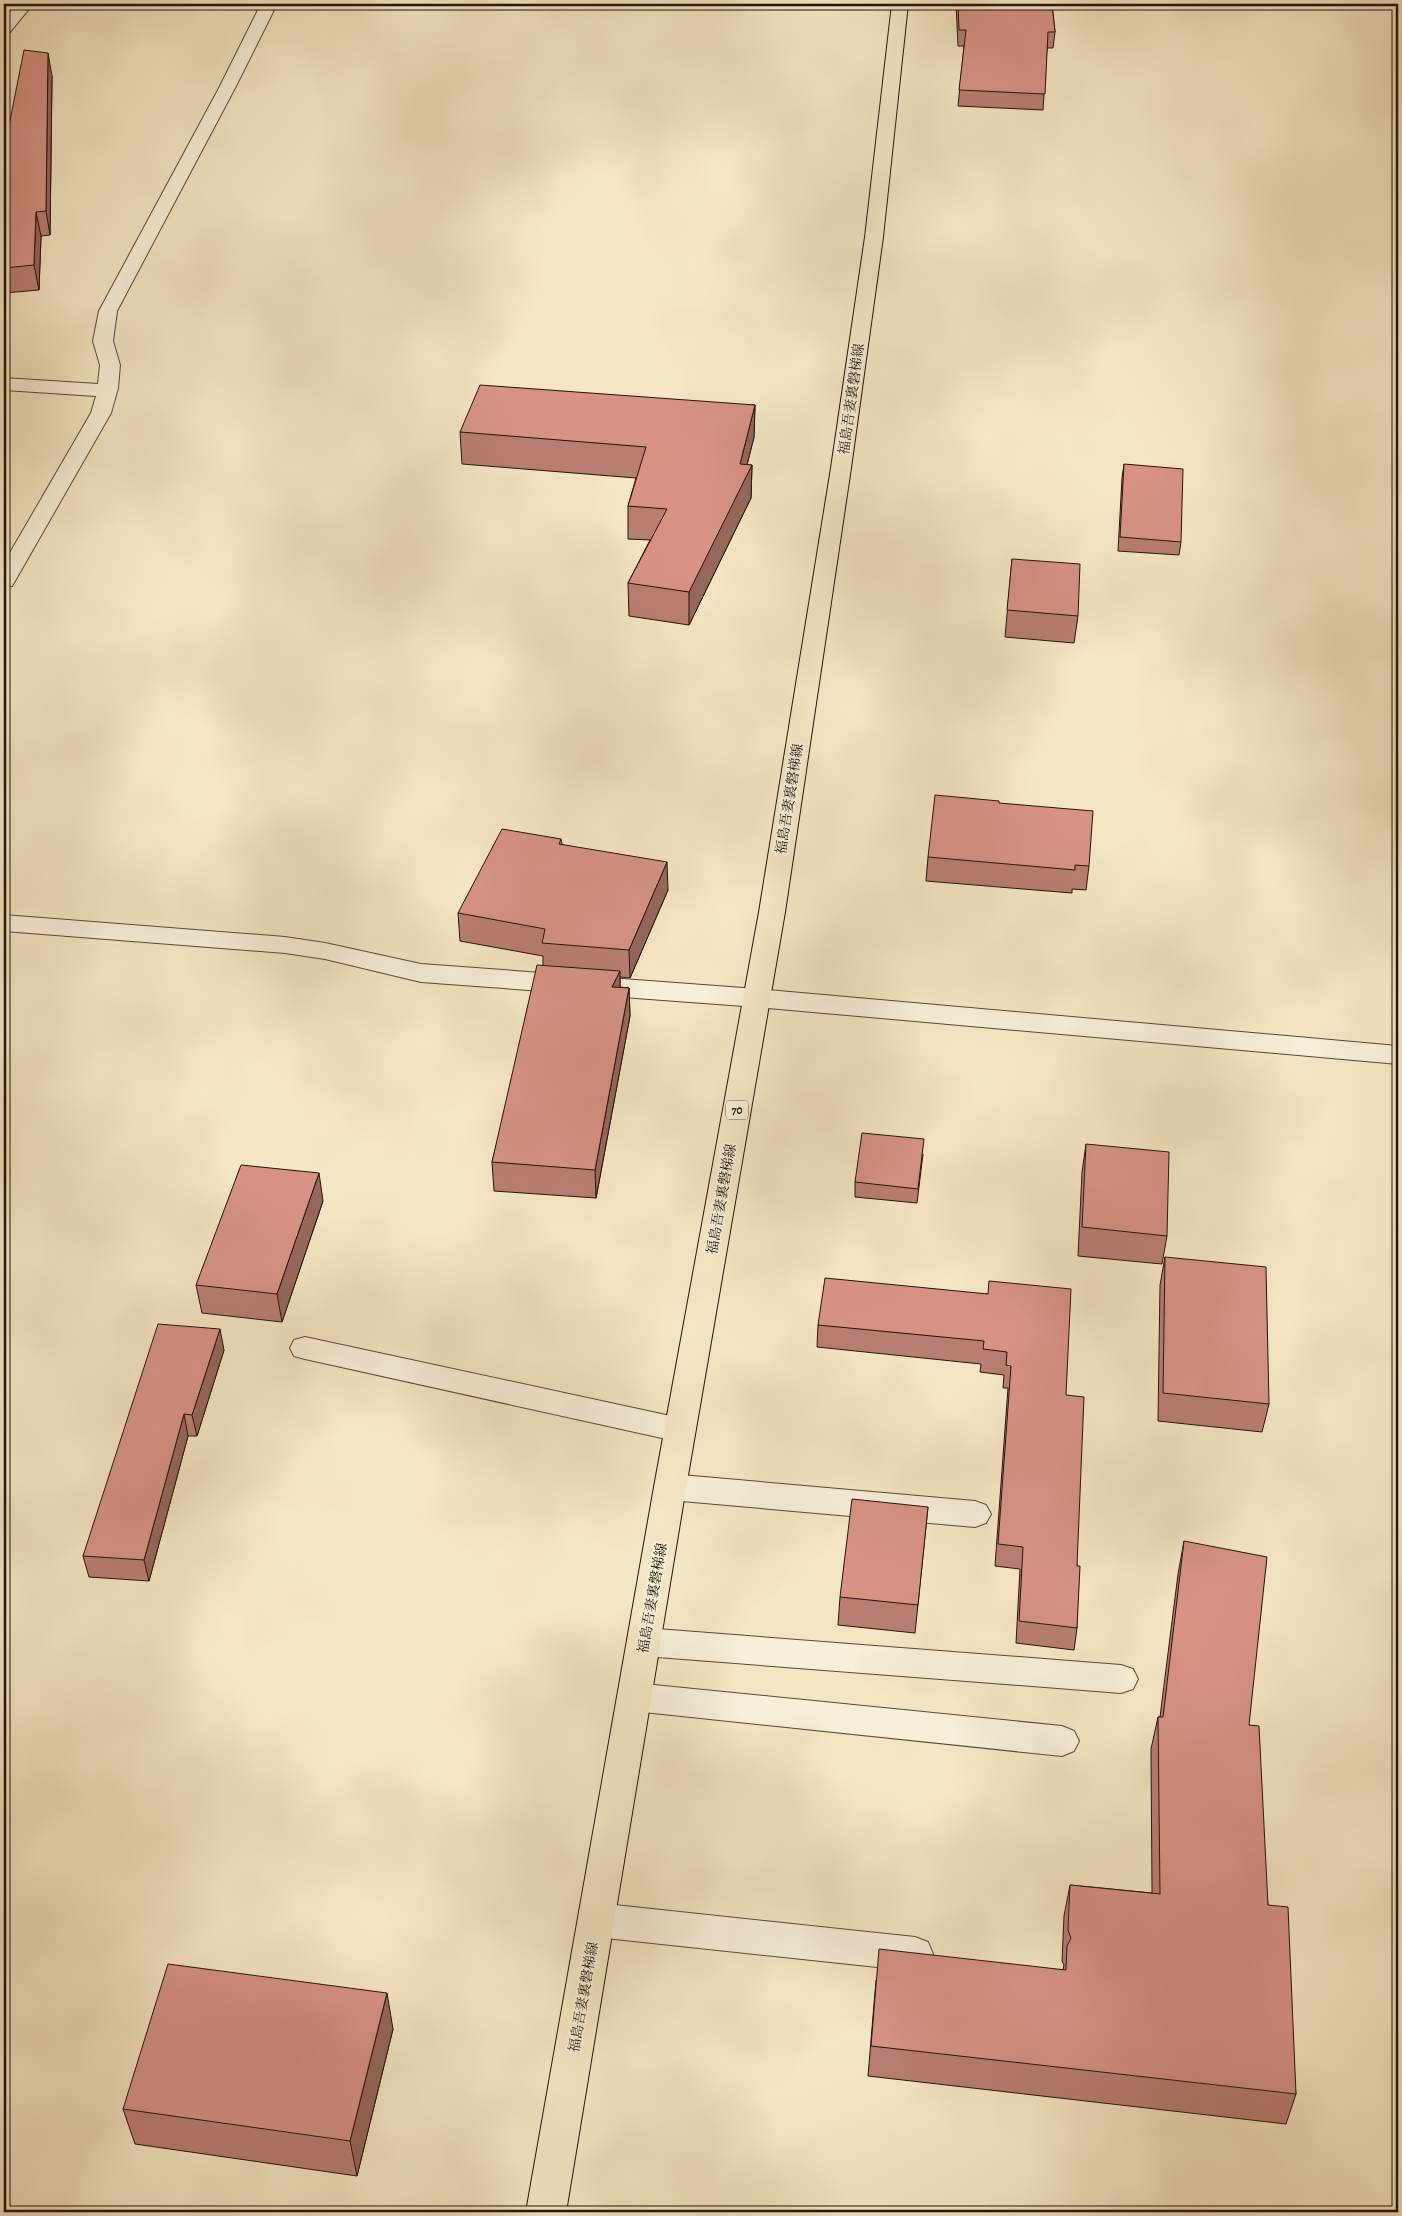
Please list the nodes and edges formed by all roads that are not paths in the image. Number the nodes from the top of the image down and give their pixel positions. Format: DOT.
graph roads {
  1 [pos="25,4"];
  2 [pos="269,4"];
  3 [pos="900,4"];
  4 [pos="4,29"];
  5 [pos="4,384"];
  6 [pos="107,392"];
  7 [pos="4,581"];
  8 [pos="4,923"];
  9 [pos="757,998"];
  10 [pos="1398,1055"];
  11 [pos="305,1348"];
  12 [pos="680,1430"];
  13 [pos="670,1487"];
  14 [pos="975,1514"];
  15 [pos="644,1642"];
  16 [pos="1121,1679"];
  17 [pos="634,1697"];
  18 [pos="1062,1741"];
  19 [pos="596,1920"];
  20 [pos="947,1957"];
  21 [pos="546,2212"];
  1 -- 4 [label="street"];
  2 -- 6 [label="street"];
  3 -- 9 [label="main road, 福島吾妻裏磐梯線 / 70"];
  5 -- 6 [label="street"];
  6 -- 7 [label="street"];
  8 -- 9 [label="street"];
  9 -- 10 [label="street"];
  9 -- 12 [label="main road, 福島吾妻裏磐梯線 / 70"];
  11 -- 12 [label="street"];
  12 -- 13 [label="main road, 福島吾妻裏磐梯線 / 70"];
  13 -- 14 [label="street"];
  13 -- 15 [label="main road, 福島吾妻裏磐梯線 / 70"];
  15 -- 16 [label="street"];
  15 -- 17 [label="main road, 福島吾妻裏磐梯線 / 70"];
  17 -- 18 [label="street"];
  17 -- 19 [label="main road, 福島吾妻裏磐梯線 / 70"];
  19 -- 20 [label="street"];
  19 -- 21 [label="main road, 福島吾妻裏磐梯線 / 70"];
}
